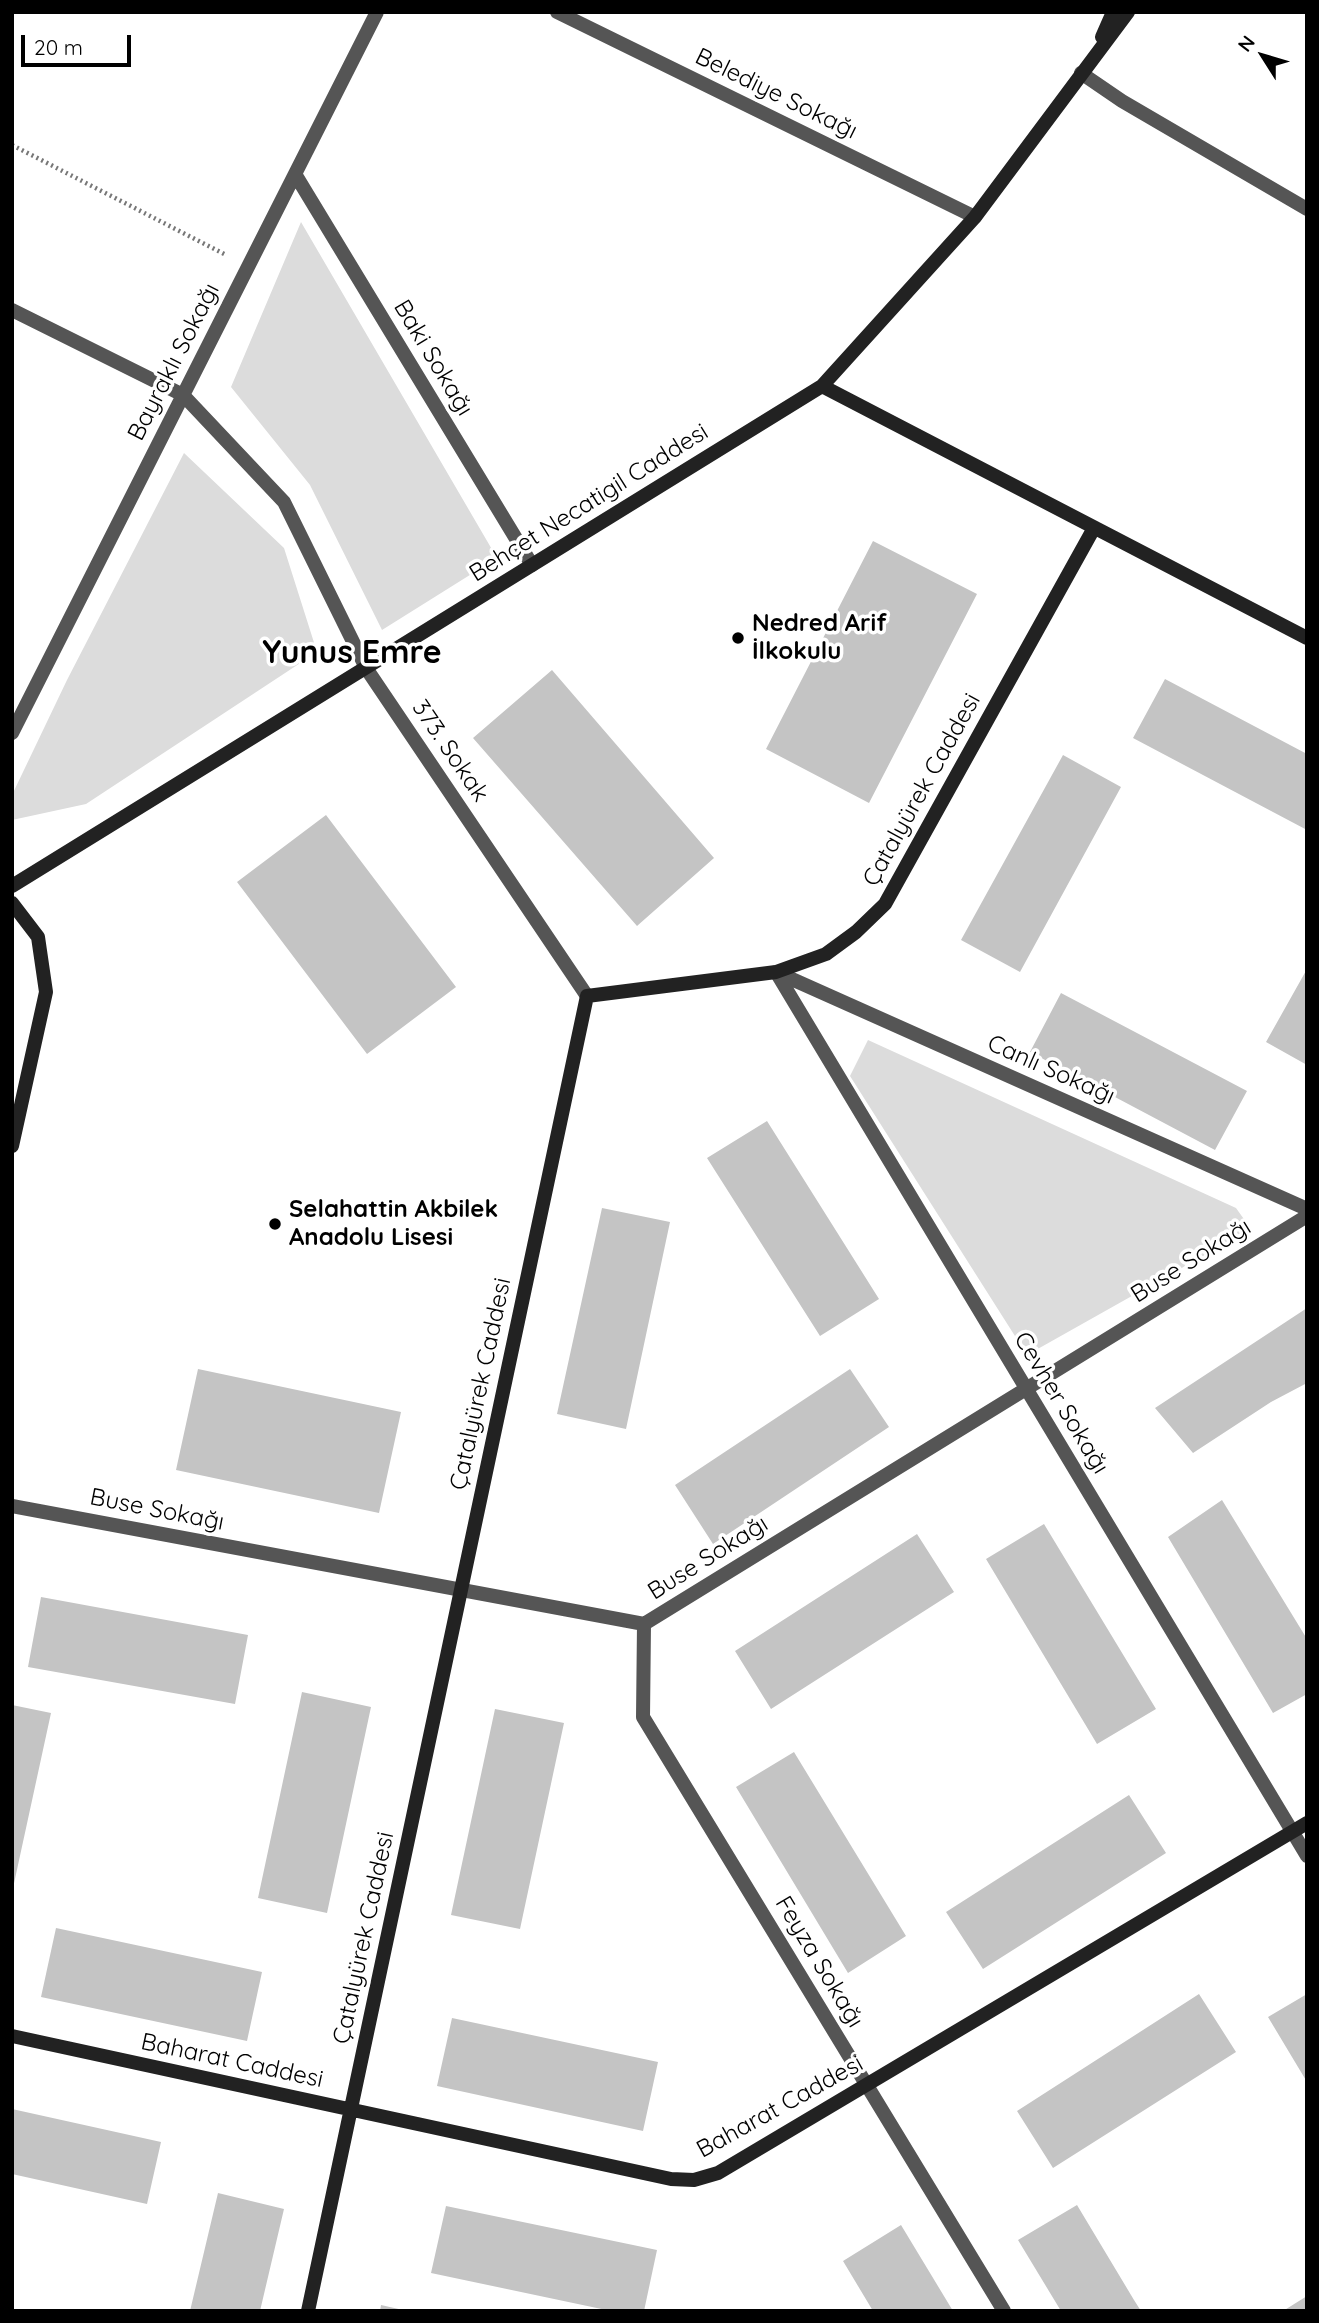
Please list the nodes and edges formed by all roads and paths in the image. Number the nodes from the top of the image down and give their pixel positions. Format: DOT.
graph roads {
  1 [pos="377,12"];
  2 [pos="557,12"];
  3 [pos="1112,12"];
  4 [pos="1128,12"];
  5 [pos="1096,53"];
  6 [pos="1081,73"];
  7 [pos="12,145"];
  8 [pos="295,174"];
  9 [pos="1307,209"];
  10 [pos="975,217"];
  11 [pos="248,266"];
  12 [pos="12,310"];
  13 [pos="821,386"];
  14 [pos="183,396"];
  15 [pos="1094,527"];
  16 [pos="532,565"];
  17 [pos="1307,638"];
  18 [pos="366,668"];
  19 [pos="12,733"];
  20 [pos="12,886"];
  21 [pos="12,903"];
  22 [pos="776,972"];
  23 [pos="587,996"];
  24 [pos="12,1146"];
  25 [pos="1307,1209"];
  26 [pos="1307,1216"];
  27 [pos="1026,1389"];
  28 [pos="12,1507"];
  29 [pos="461,1590"];
  30 [pos="644,1624"];
  31 [pos="1307,1823"];
  32 [pos="1292,1832"];
  33 [pos="1307,1856"];
  34 [pos="12,2036"];
  35 [pos="866,2085"];
  36 [pos="351,2109"];
  37 [pos="308,2311"];
  38 [pos="1004,2311"];
  1 -- 8 [label="street, Bayraklı Sokağı"];
  2 -- 10 [label="street, Belediye Sokağı"];
  3 -- 5 [label="street, Behçet Necatigil Caddesi"];
  4 -- 5 [label="street, Behçet Necatigil Caddesi"];
  5 -- 6 [label="street, Behçet Necatigil Caddesi"];
  6 -- 9 [label="street"];
  6 -- 10 [label="street, Behçet Necatigil Caddesi"];
  7 -- 11 [label="path"];
  8 -- 11 [label="street, Bayraklı Sokağı"];
  8 -- 16 [label="street, Baki Sokağı"];
  10 -- 13 [label="street, Behçet Necatigil Caddesi"];
  11 -- 14 [label="street, Bayraklı Sokağı"];
  12 -- 14 [label="street, 373. Sokak"];
  13 -- 15 [label="street"];
  13 -- 16 [label="street, Behçet Necatigil Caddesi"];
  14 -- 18 [label="street, 373. Sokak"];
  14 -- 19 [label="street, Bayraklı Sokağı"];
  15 -- 17 [label="street"];
  15 -- 22 [label="street, Çatalyürek Caddesi"];
  16 -- 18 [label="street, Behçet Necatigil Caddesi"];
  18 -- 20 [label="street, Behçet Necatigil Caddesi"];
  18 -- 23 [label="street, 373. Sokak"];
  21 -- 24 [label="street"];
  22 -- 23 [label="street, Çatalyürek Caddesi"];
  22 -- 25 [label="street, Canlı Sokağı"];
  22 -- 27 [label="street, Cevher Sokağı"];
  23 -- 29 [label="street, Çatalyürek Caddesi"];
  26 -- 27 [label="street, Buse Sokağı"];
  27 -- 30 [label="street, Buse Sokağı"];
  27 -- 32 [label="street, Cevher Sokağı"];
  28 -- 29 [label="street, Buse Sokağı"];
  29 -- 30 [label="street, Buse Sokağı"];
  29 -- 36 [label="street, Çatalyürek Caddesi"];
  30 -- 35 [label="street, Feyza Sokağı"];
  31 -- 32 [label="street, Baharat Caddesi"];
  32 -- 33 [label="street, Cevher Sokağı"];
  32 -- 35 [label="street, Baharat Caddesi"];
  34 -- 36 [label="street, Baharat Caddesi"];
  35 -- 36 [label="street, Baharat Caddesi"];
  35 -- 38 [label="street, Feyza Sokağı"];
  36 -- 37 [label="street, Çatalyürek Caddesi"];
}
